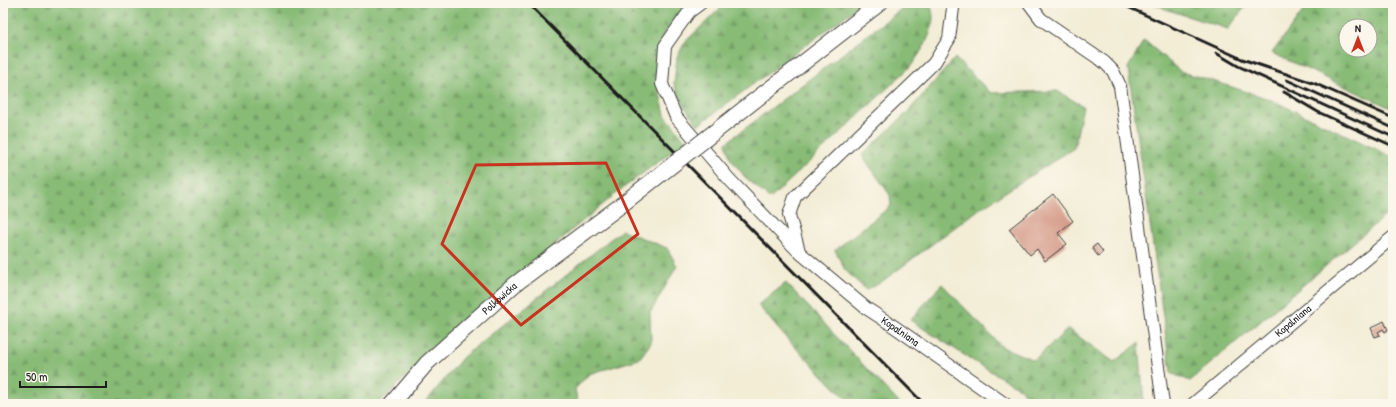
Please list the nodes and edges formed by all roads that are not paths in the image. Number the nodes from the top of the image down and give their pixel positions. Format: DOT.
graph roads {
  1 [pos="702,3"];
  2 [pos="880,3"];
  3 [pos="951,3"];
  4 [pos="1029,3"];
  5 [pos="1393,237"];
  6 [pos="799,252"];
  7 [pos="392,404"];
  8 [pos="1005,404"];
  9 [pos="1163,404"];
  10 [pos="1193,404"];
  1 -- 6 [label="street, Kopalniana"];
  2 -- 7 [label="main road, Polkowicka, bridge"];
  3 -- 6 [label="street"];
  4 -- 9 [label="street"];
  5 -- 10 [label="street, Kopalniana"];
  6 -- 8 [label="street, Kopalniana"];
}
